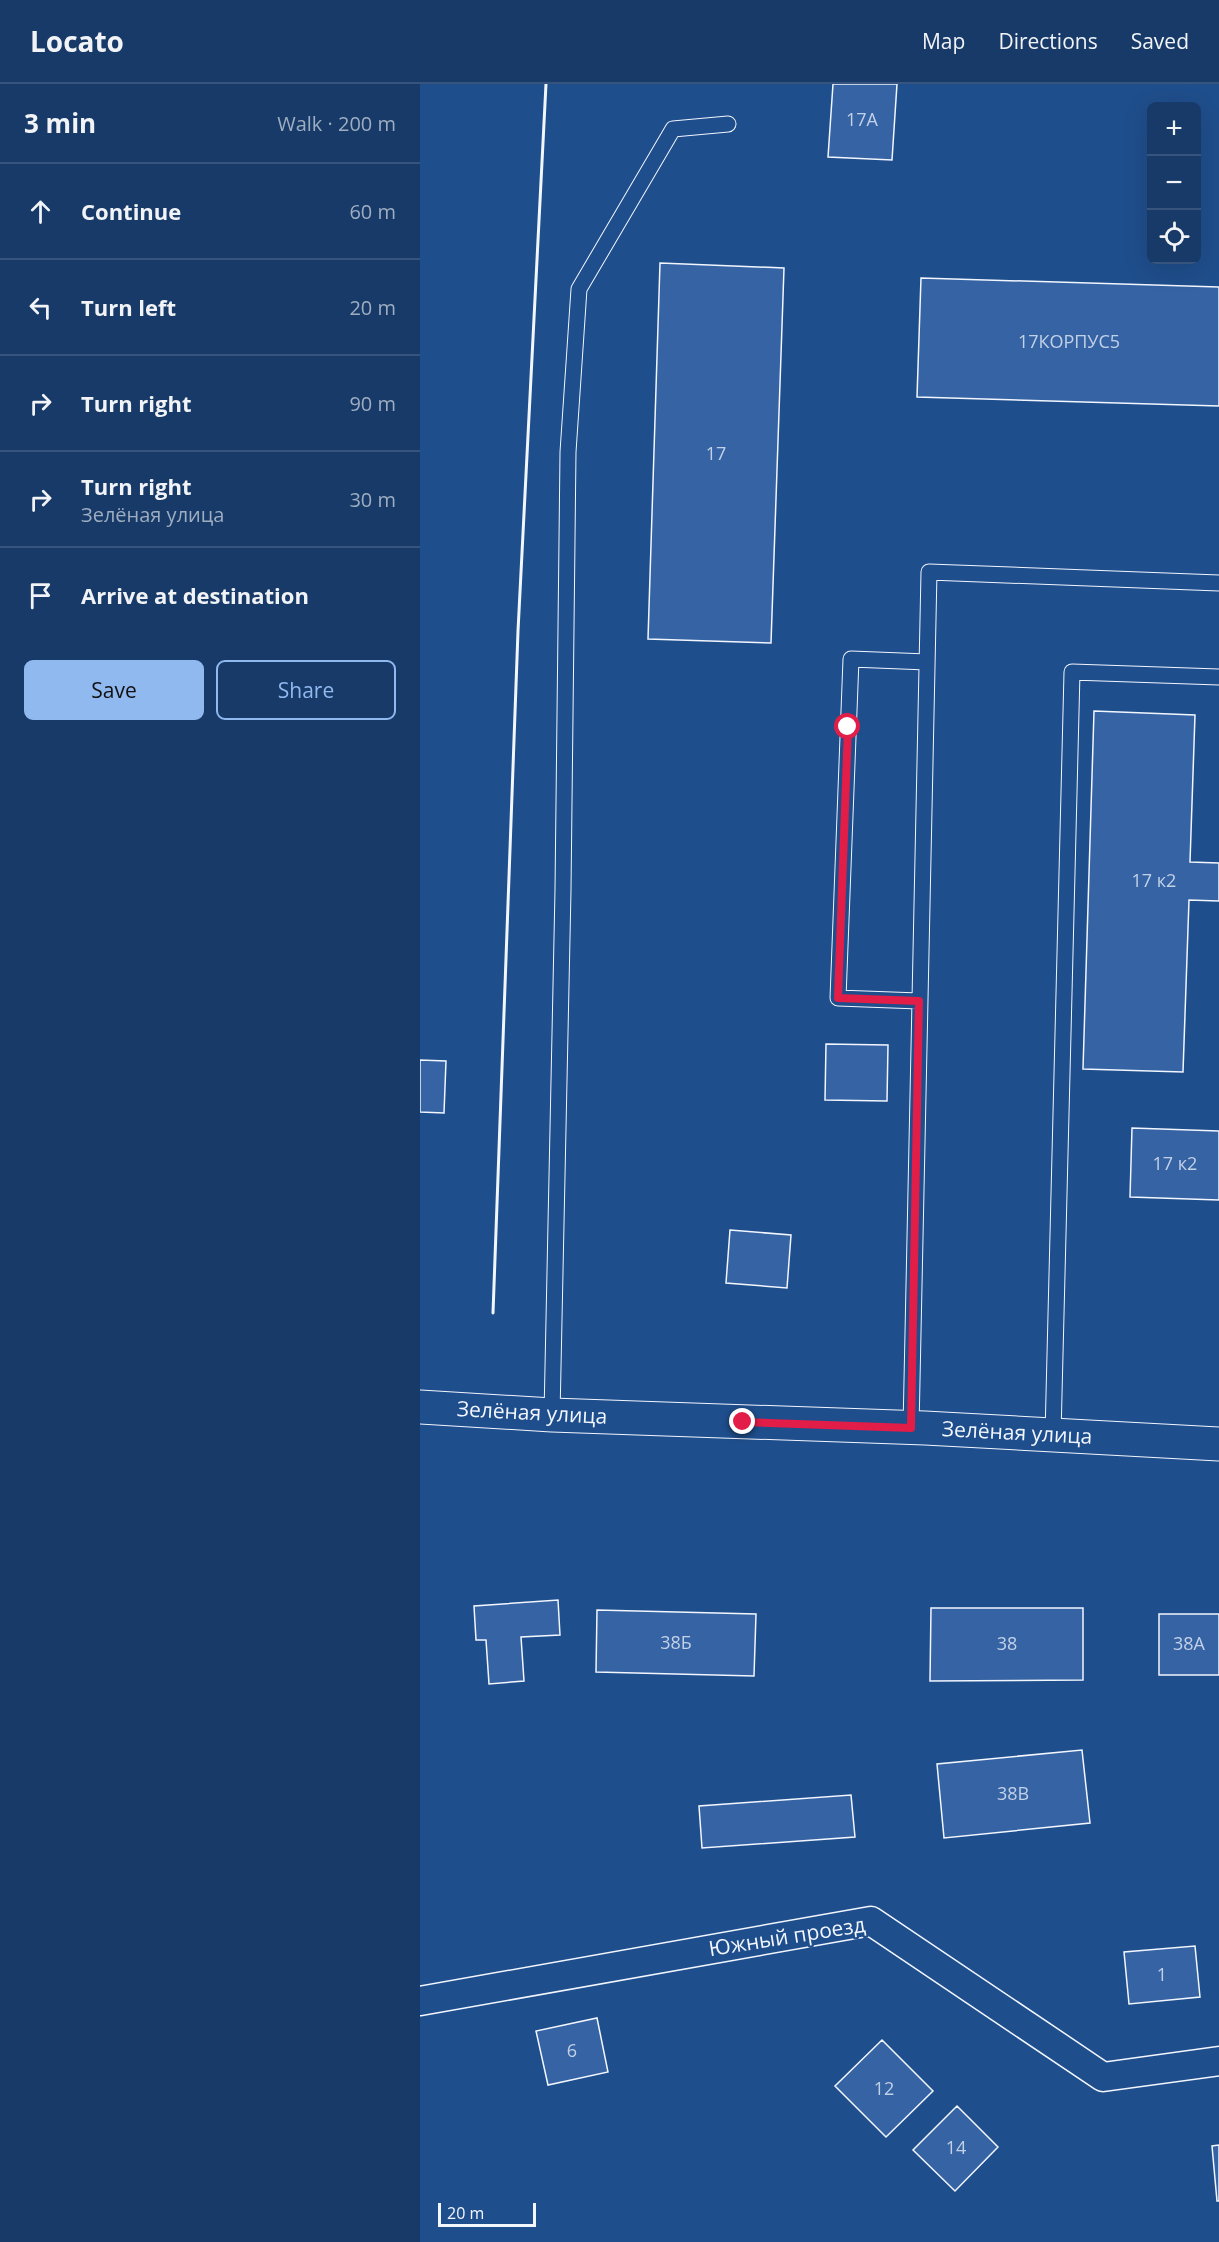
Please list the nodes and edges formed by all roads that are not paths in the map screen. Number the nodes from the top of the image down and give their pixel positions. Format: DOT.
graph roads {
  1 [pos="728,124"];
  2 [pos="1219,583"];
  3 [pos="927,662"];
  4 [pos="1219,678"];
  5 [pos="919,1001"];
  6 [pos="420,1407"];
  7 [pos="552,1415"];
  8 [pos="911,1428"];
  9 [pos="1053,1435"];
  10 [pos="1219,1444"];
  11 [pos="420,2001"];
  12 [pos="1219,2061"];
  1 -- 7 [label="lane"];
  2 -- 3 [label="lane"];
  3 -- 5 [label="lane"];
  3 -- 5 [label="lane"];
  4 -- 9 [label="lane"];
  5 -- 8 [label="lane"];
  6 -- 7 [label="street, Зелёная улица"];
  7 -- 8 [label="street, Зелёная улица"];
  8 -- 9 [label="street, Зелёная улица"];
  9 -- 10 [label="street, Зелёная улица"];
  11 -- 12 [label="street, Южный проезд"];
}
